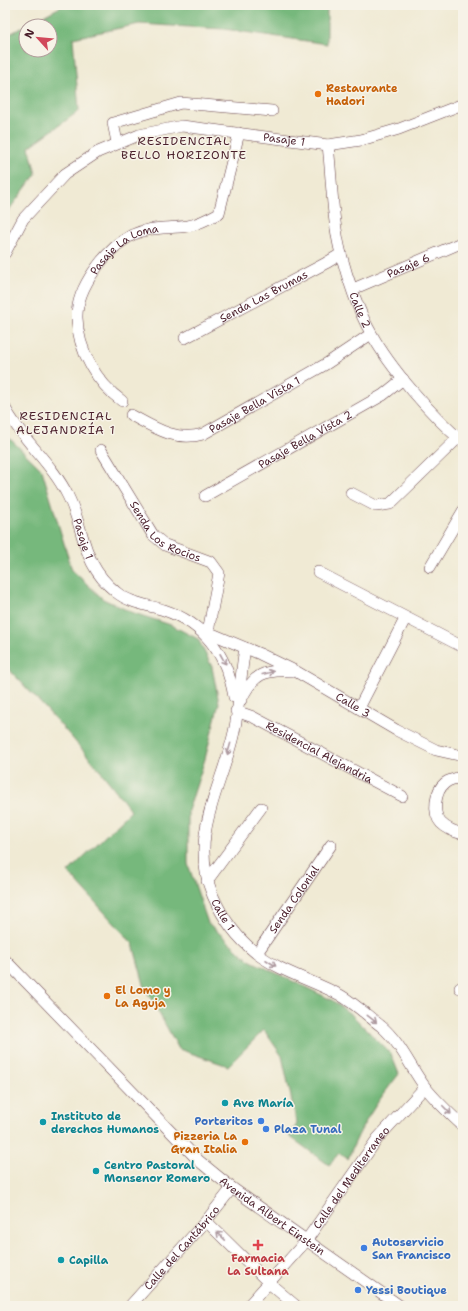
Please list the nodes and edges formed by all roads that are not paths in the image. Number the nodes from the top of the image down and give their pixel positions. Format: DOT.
graph roads {
  1 [pos="463,104"];
  2 [pos="272,111"];
  3 [pos="240,133"];
  4 [pos="117,142"];
  5 [pos="328,146"];
  6 [pos="463,242"];
  7 [pos="5,253"];
  8 [pos="340,254"];
  9 [pos="353,289"];
  10 [pos="371,334"];
  11 [pos="185,338"];
  12 [pos="403,379"];
  13 [pos="122,401"];
  14 [pos="5,408"];
  15 [pos="131,416"];
  16 [pos="461,440"];
  17 [pos="101,450"];
  18 [pos="351,493"];
  19 [pos="205,496"];
  20 [pos="463,511"];
  21 [pos="430,567"];
  22 [pos="318,572"];
  23 [pos="406,619"];
  24 [pos="203,631"];
  25 [pos="463,647"];
  26 [pos="245,648"];
  27 [pos="297,672"];
  28 [pos="359,708"];
  29 [pos="236,711"];
  30 [pos="463,756"];
  31 [pos="463,777"];
  32 [pos="402,796"];
  33 [pos="261,808"];
  34 [pos="463,834"];
  35 [pos="331,845"];
  36 [pos="207,881"];
  37 [pos="257,953"];
  38 [pos="5,960"];
  39 [pos="425,1087"];
  40 [pos="463,1126"];
  41 [pos="232,1188"];
  42 [pos="206,1221"];
  43 [pos="306,1241"];
  44 [pos="269,1283"];
  45 [pos="130,1306"];
  46 [pos="248,1306"];
  47 [pos="296,1306"];
  48 [pos="400,1306"];
  1 -- 5 [label="street, Pasaje 1"];
  2 -- 4 [label="street"];
  3 -- 4 [label="street, Pasaje 1"];
  3 -- 5 [label="street, Pasaje 1"];
  3 -- 13 [label="street, Pasaje La Loma"];
  4 -- 7 [label="street, Pasaje 1"];
  5 -- 8 [label="street, Calle 2"];
  6 -- 9 [label="street, Pasaje 6"];
  8 -- 9 [label="street, Calle 2"];
  8 -- 11 [label="street, Senda Las Brumas"];
  9 -- 10 [label="street, Calle 2"];
  10 -- 12 [label="street, Calle 2"];
  10 -- 15 [label="street, Pasaje Bella Vista 1"];
  12 -- 16 [label="street, Calle 2"];
  12 -- 19 [label="street, Pasaje Bella Vista 2"];
  14 -- 24 [label="street, Pasaje 1"];
  16 -- 18 [label="street"];
  17 -- 24 [label="street, Senda Los Rocios"];
  20 -- 21 [label="street"];
  22 -- 23 [label="street"];
  23 -- 25 [label="street"];
  23 -- 28 [label="street"];
  24 -- 26 [label="street"];
  24 -- 29 [label="street, one-way"];
  26 -- 27 [label="street, Calle 3"];
  26 -- 29 [label="street, Calle 1"];
  27 -- 28 [label="street, Calle 3"];
  29 -- 27 [label="street, one-way"];
  28 -- 30 [label="street, Calle 3"];
  29 -- 32 [label="street, Residencial Alejandria"];
  29 -- 36 [label="street, Calle 1, one-way"];
  31 -- 34 [label="street"];
  33 -- 36 [label="street"];
  35 -- 37 [label="street, Senda Colonial"];
  36 -- 37 [label="street, Calle 1"];
  37 -- 39 [label="street, Calle 1, one-way"];
  38 -- 41 [label="street, Avenida Albert Einstein"];
  39 -- 40 [label="street, Calle 1, one-way"];
  39 -- 43 [label="street, Calle del Mediterraneo"];
  41 -- 42 [label="street, Calle del Cantábrico"];
  41 -- 43 [label="street, Avenida Albert Einstein"];
  44 -- 42 [label="street, one-way"];
  42 -- 45 [label="street, Calle del Cantábrico"];
  43 -- 44 [label="street, Calle del Mediterraneo"];
  43 -- 48 [label="street, Avenida Albert Einstein"];
  44 -- 46 [label="street, Calle del Mediterraneo"];
  44 -- 47 [label="street"];
}
